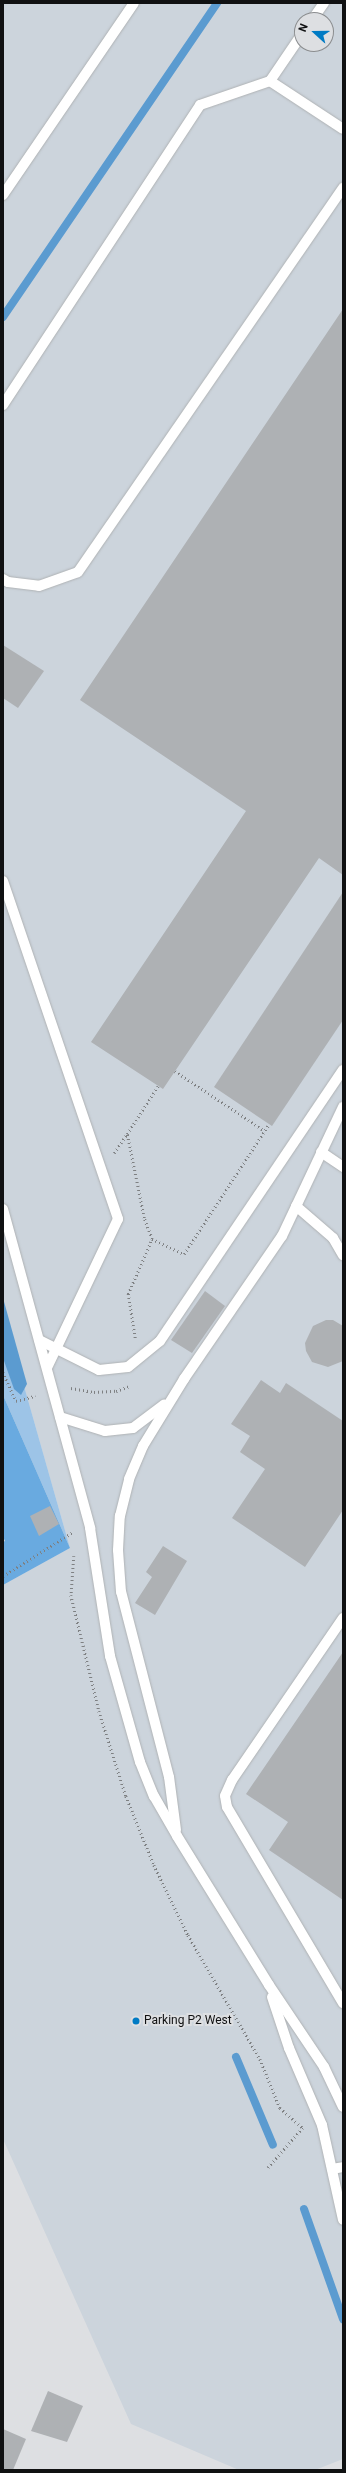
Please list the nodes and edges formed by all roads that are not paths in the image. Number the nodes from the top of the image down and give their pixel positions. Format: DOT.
graph roads {
  1 [pos="134,3"];
  2 [pos="324,3"];
  3 [pos="318,12"];
  4 [pos="294,46"];
  5 [pos="270,81"];
  6 [pos="343,129"];
  7 [pos="343,188"];
  8 [pos="3,195"];
  9 [pos="3,405"];
  10 [pos="3,579"];
  11 [pos="3,881"];
  12 [pos="343,1070"];
  13 [pos="343,1107"];
  14 [pos="321,1152"];
  15 [pos="343,1167"];
  16 [pos="296,1206"];
  17 [pos="3,1209"];
  18 [pos="343,1255"];
  19 [pos="39,1340"];
  20 [pos="56,1349"];
  21 [pos="47,1368"];
  22 [pos="172,1398"];
  23 [pos="60,1417"];
  24 [pos="343,1618"];
  25 [pos="177,1836"];
  26 [pos="268,1985"];
  27 [pos="343,2003"];
  28 [pos="343,2108"];
  29 [pos="343,2167"];
  30 [pos="332,2169"];
  31 [pos="343,2220"];
  1 -- 8 [label="lane"];
  2 -- 3 [label="lane"];
  4 -- 5 [label="lane"];
  5 -- 6 [label="lane"];
  5 -- 9 [label="lane"];
  7 -- 10 [label="lane"];
  11 -- 20 [label="lane"];
  12 -- 20 [label="lane"];
  13 -- 14 [label="lane"];
  14 -- 15 [label="lane"];
  14 -- 16 [label="lane"];
  16 -- 18 [label="lane"];
  16 -- 22 [label="lane"];
  17 -- 19 [label="lane"];
  19 -- 20 [label="lane"];
  19 -- 21 [label="lane"];
  20 -- 21 [label="lane"];
  21 -- 23 [label="lane"];
  22 -- 23 [label="lane"];
  22 -- 25 [label="lane"];
  23 -- 25 [label="lane"];
  24 -- 27 [label="lane"];
  25 -- 26 [label="lane"];
  26 -- 28 [label="lane"];
  26 -- 30 [label="lane"];
  29 -- 30 [label="lane"];
  30 -- 31 [label="lane"];
}
